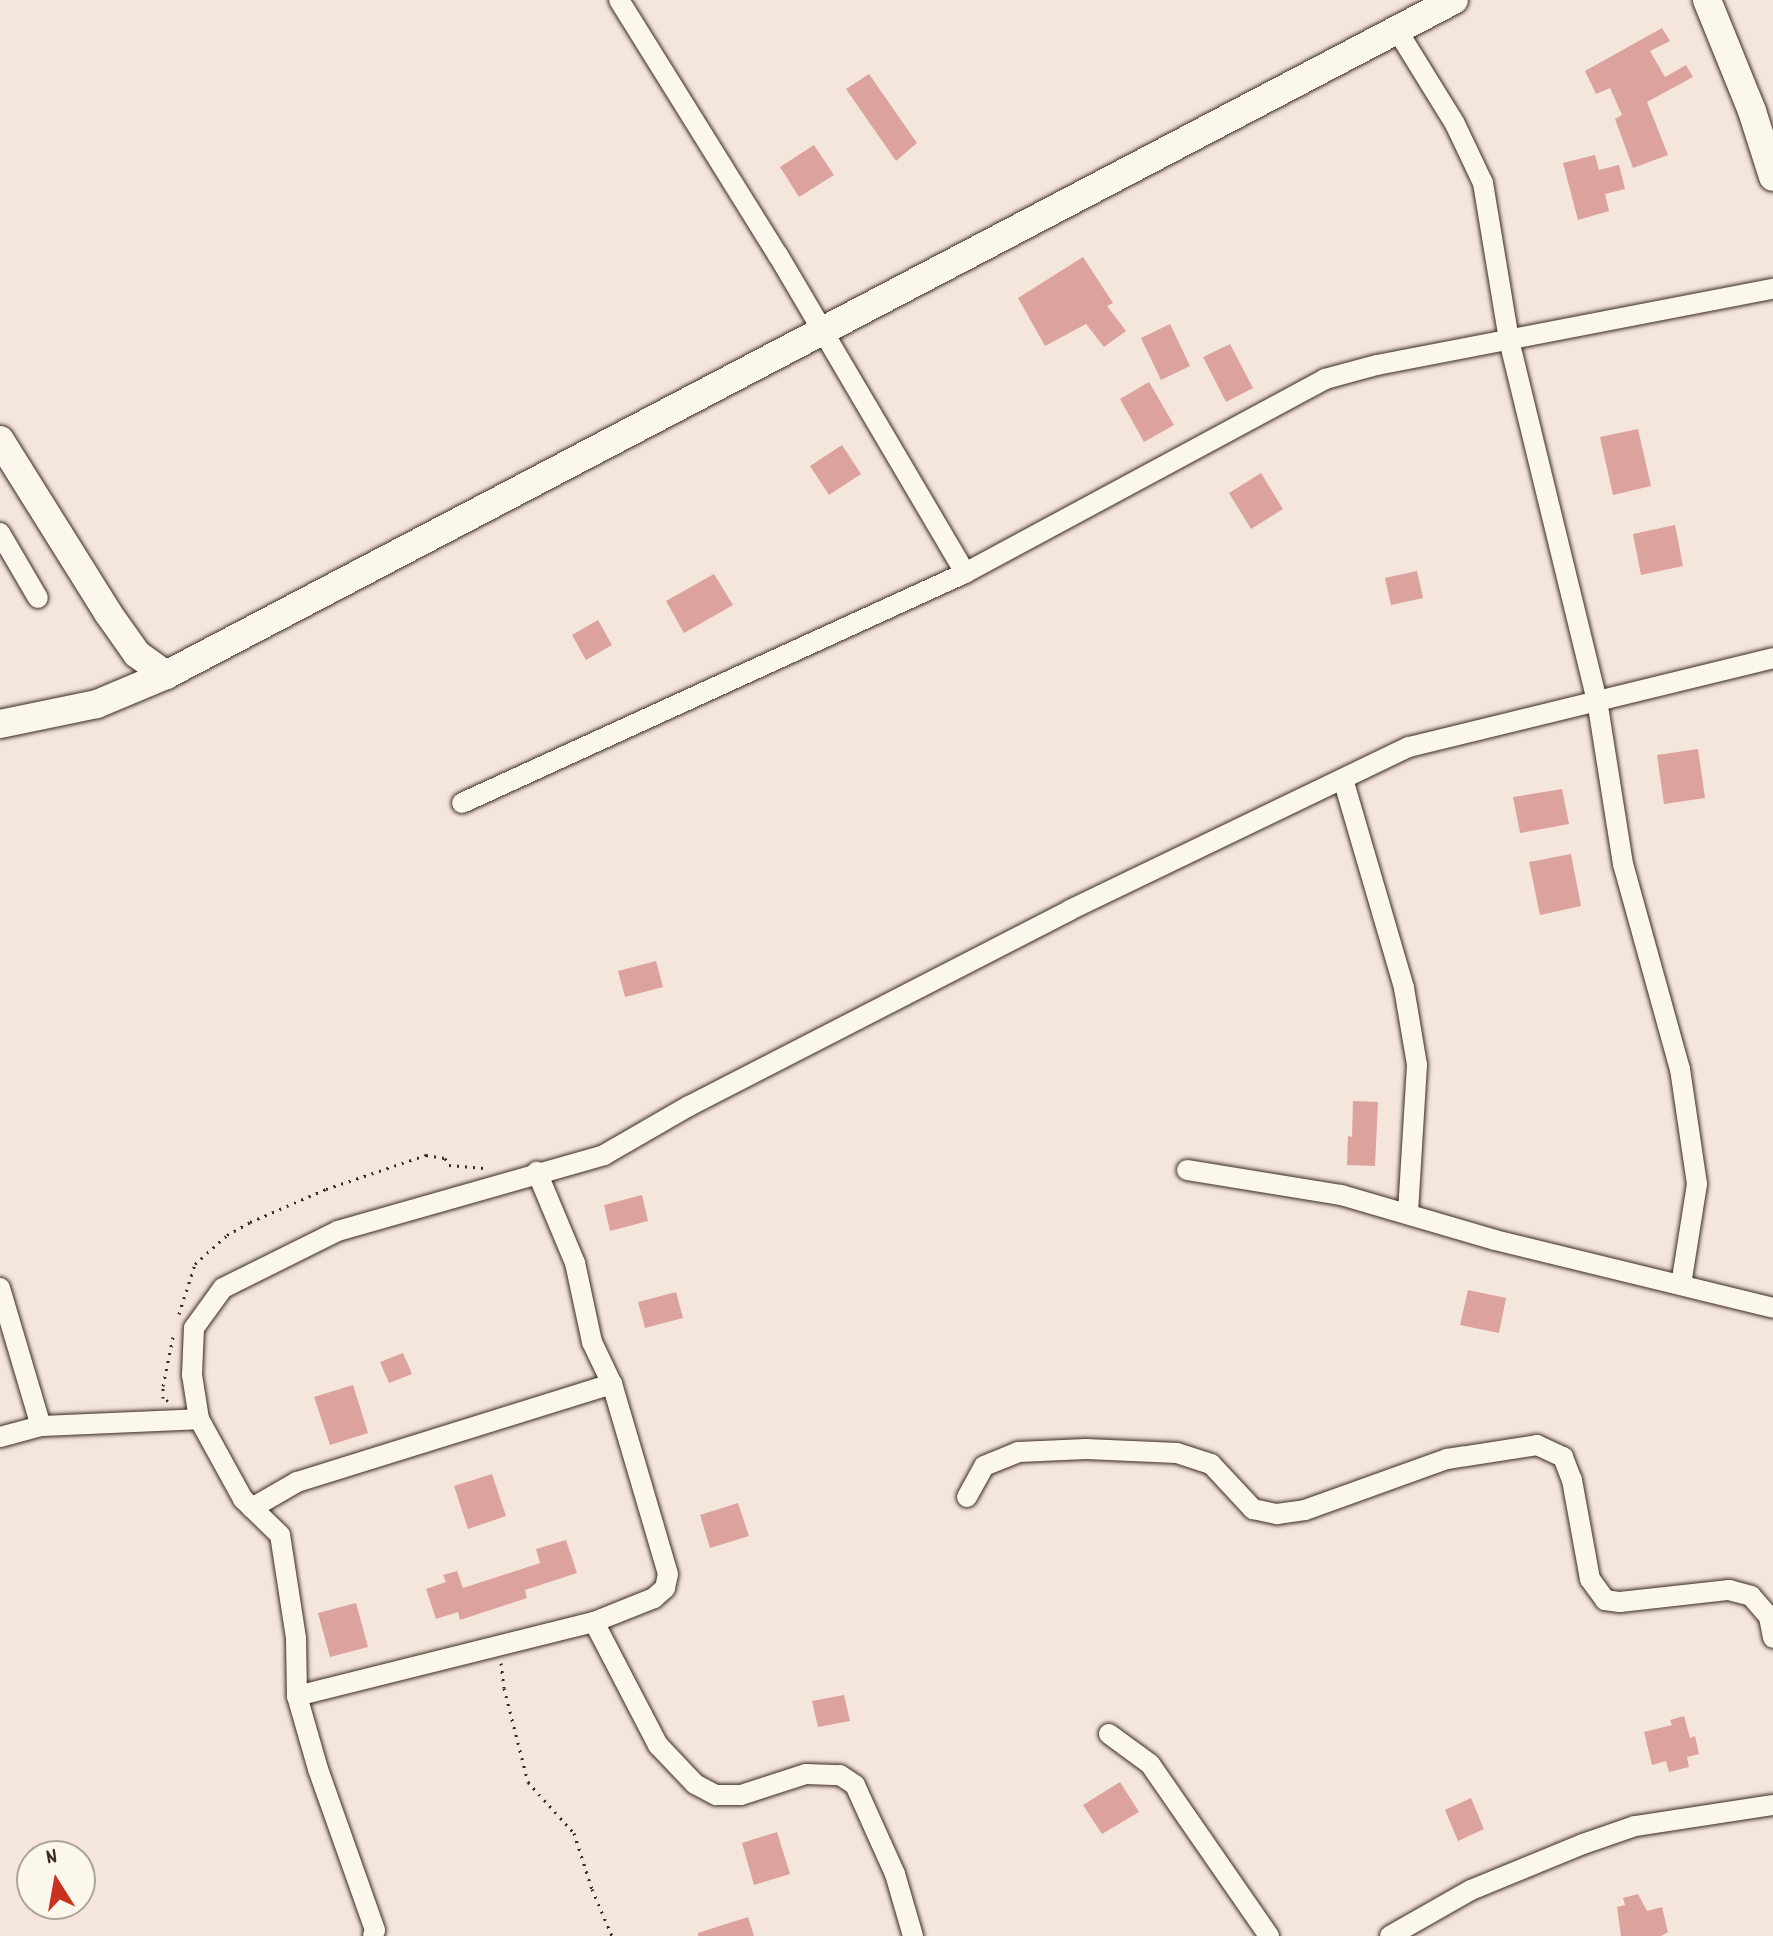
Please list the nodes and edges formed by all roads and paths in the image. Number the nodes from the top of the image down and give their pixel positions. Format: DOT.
graph roads {
  1 [pos="619,0"];
  2 [pos="1454,0"];
  3 [pos="1707,0"];
  4 [pos="1397,30"];
  5 [pos="1772,168"];
  6 [pos="1773,289"];
  7 [pos="821,332"];
  8 [pos="1509,340"];
  9 [pos="5,459"];
  10 [pos="0,533"];
  11 [pos="965,573"];
  12 [pos="38,598"];
  13 [pos="1773,658"];
  14 [pos="166,675"];
  15 [pos="1597,700"];
  16 [pos="0,724"];
  17 [pos="1343,779"];
  18 [pos="462,803"];
  19 [pos="1187,1170"];
  20 [pos="537,1172"];
  21 [pos="1408,1214"];
  22 [pos="1681,1285"];
  23 [pos="0,1288"];
  24 [pos="1773,1308"];
  25 [pos="612,1384"];
  26 [pos="199,1419"];
  27 [pos="41,1426"];
  28 [pos="0,1437"];
  29 [pos="967,1497"];
  30 [pos="252,1508"];
  31 [pos="594,1622"];
  32 [pos="1773,1638"];
  33 [pos="497,1648"];
  34 [pos="297,1696"];
  35 [pos="1109,1734"];
  36 [pos="1773,1805"];
  37 [pos="373,1936"];
  38 [pos="612,1936"];
  39 [pos="913,1936"];
  40 [pos="1269,1936"];
  41 [pos="1390,1936"];
  1 -- 7 [label="street"];
  2 -- 4 [label="street"];
  3 -- 5 [label="street"];
  4 -- 7 [label="street"];
  4 -- 8 [label="street"];
  6 -- 8 [label="street"];
  7 -- 11 [label="street"];
  7 -- 14 [label="street"];
  8 -- 11 [label="street"];
  8 -- 15 [label="street"];
  9 -- 14 [label="street"];
  10 -- 12 [label="street"];
  11 -- 18 [label="street"];
  13 -- 15 [label="street"];
  14 -- 16 [label="street"];
  15 -- 17 [label="street"];
  15 -- 22 [label="street"];
  17 -- 20 [label="street"];
  17 -- 21 [label="street"];
  19 -- 21 [label="street"];
  20 -- 25 [label="street"];
  20 -- 26 [label="street"];
  21 -- 22 [label="street"];
  22 -- 24 [label="street"];
  23 -- 27 [label="street"];
  25 -- 30 [label="street"];
  25 -- 31 [label="street"];
  26 -- 27 [label="street"];
  26 -- 30 [label="street"];
  27 -- 28 [label="street"];
  29 -- 32 [label="street"];
  30 -- 34 [label="street"];
  31 -- 33 [label="street"];
  31 -- 39 [label="street"];
  33 -- 34 [label="street"];
  33 -- 38 [label="path"];
  34 -- 37 [label="street"];
  35 -- 40 [label="street"];
  36 -- 41 [label="street"];
}
